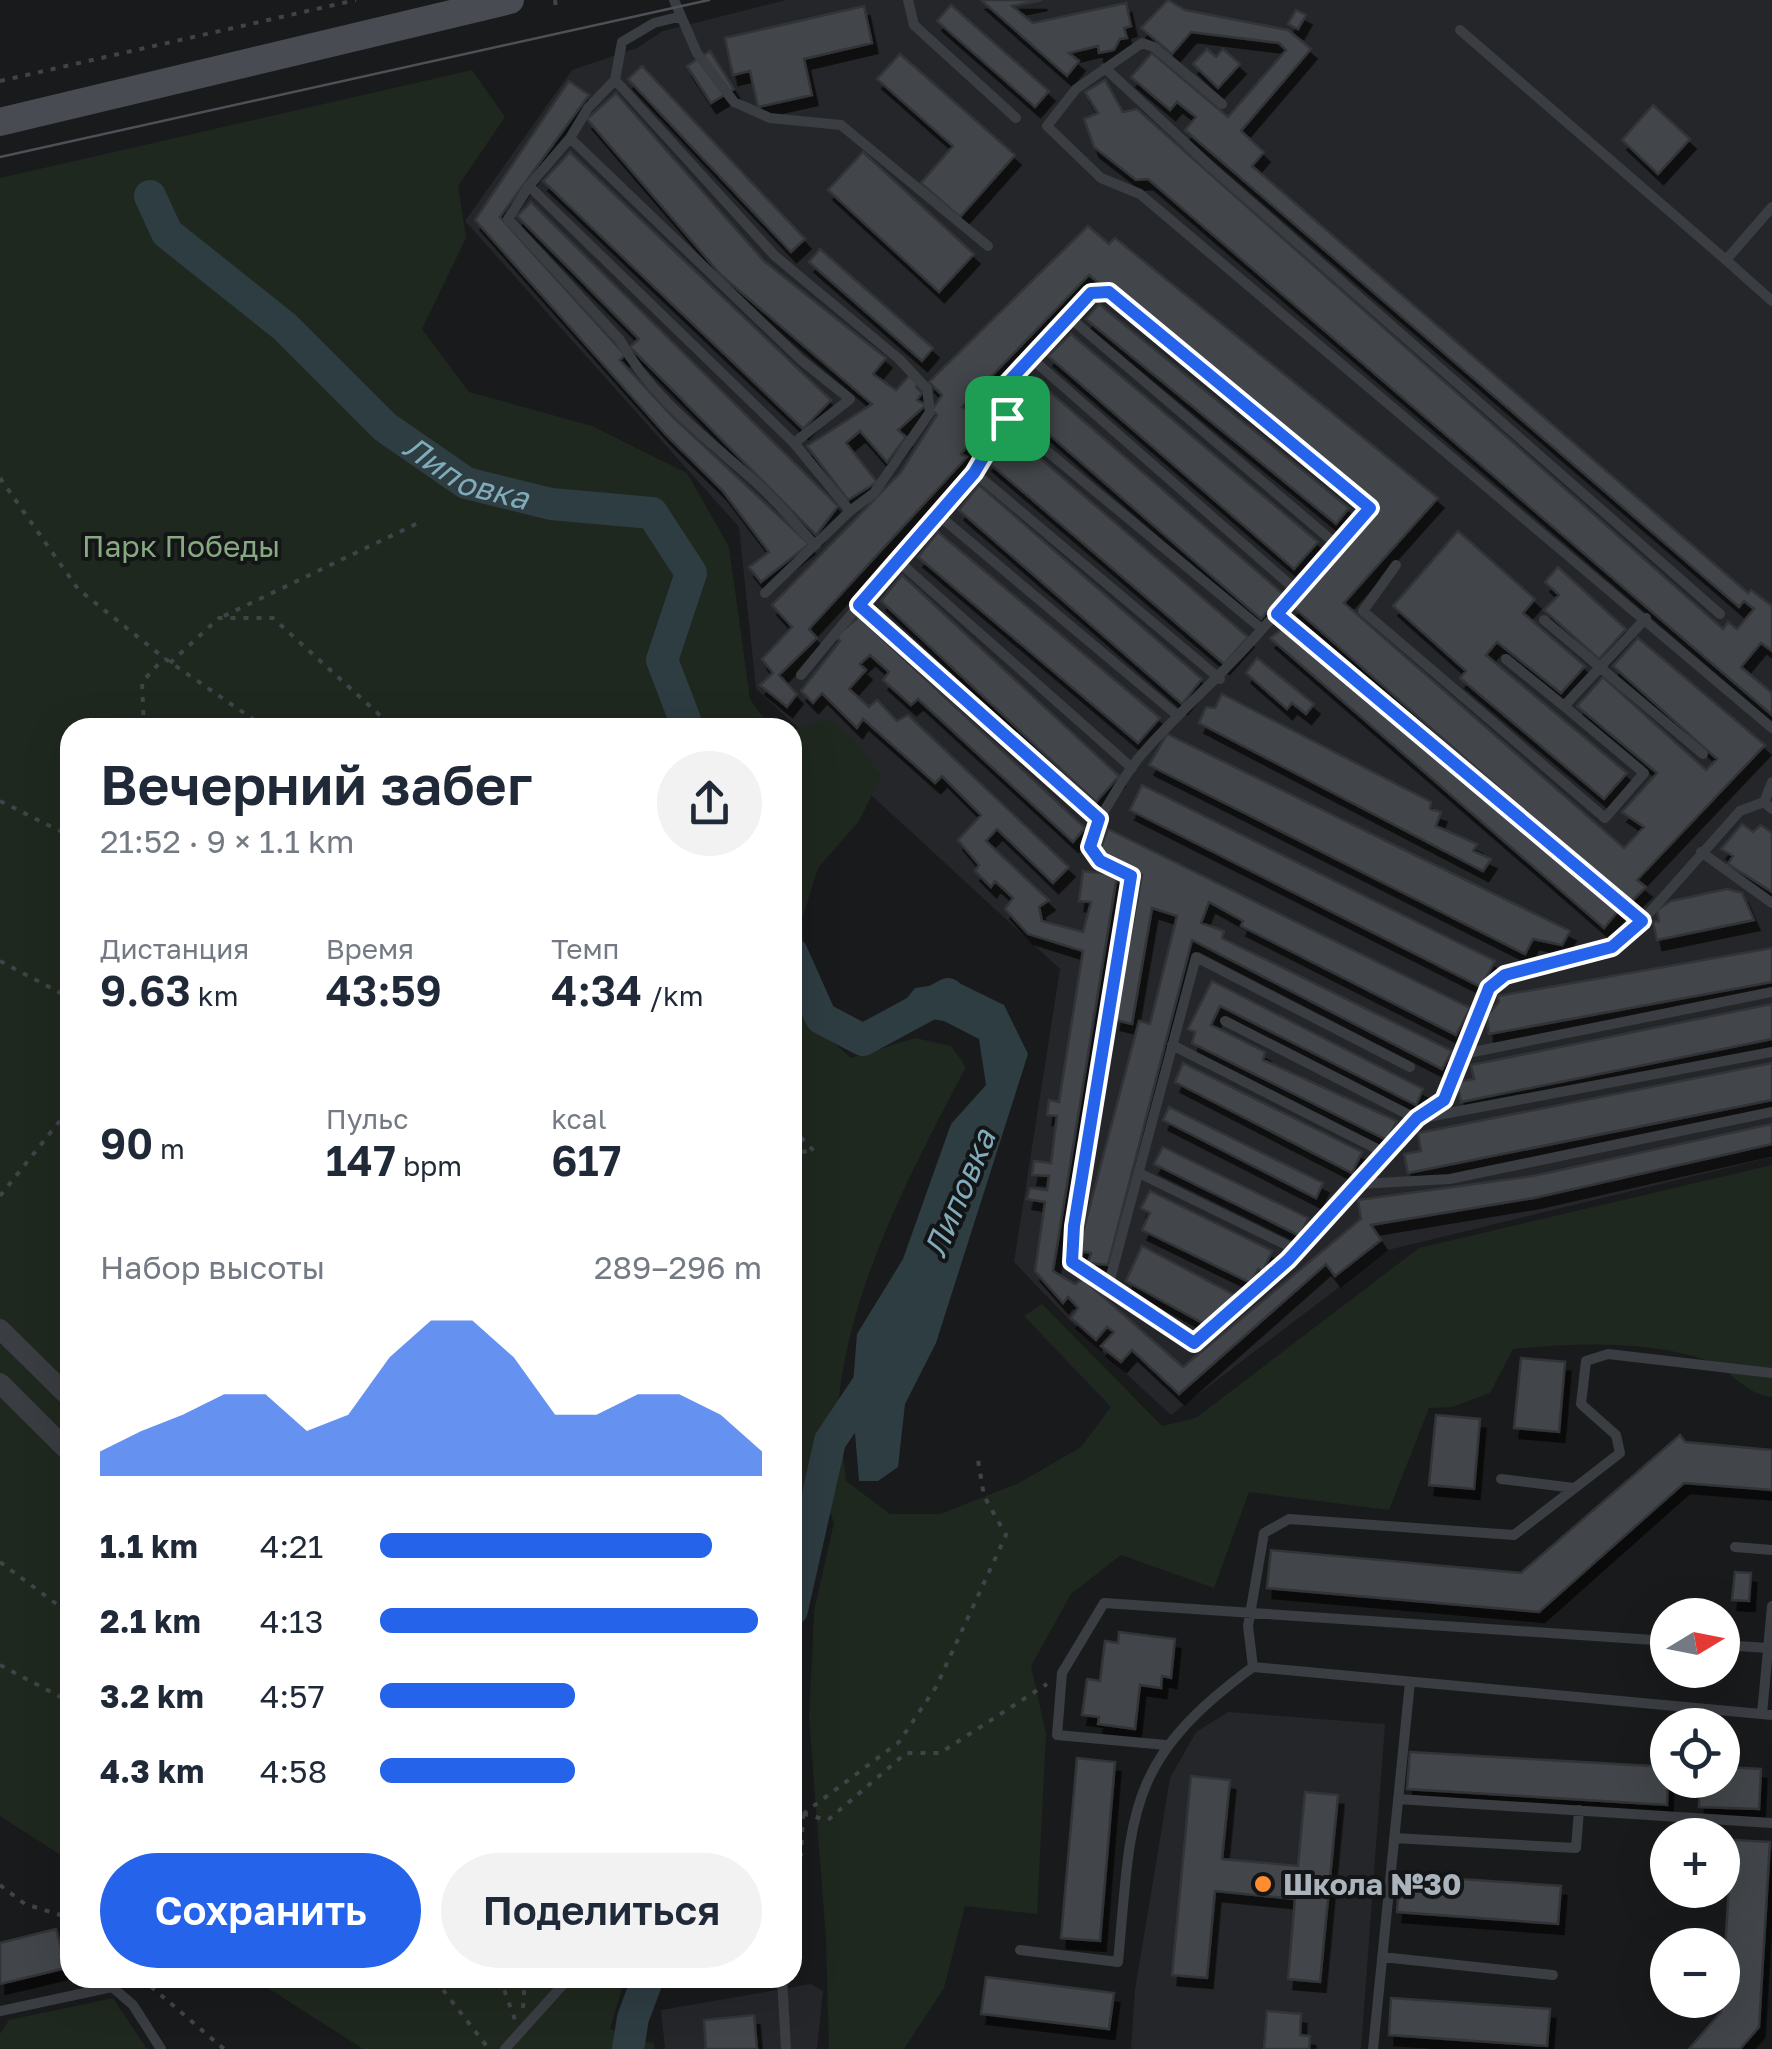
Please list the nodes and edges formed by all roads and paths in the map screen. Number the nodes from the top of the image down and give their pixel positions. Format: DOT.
graph roads {
  1 [pos="356,0"];
  2 [pos="510,0"];
  3 [pos="554,0"];
  4 [pos="674,0"];
  5 [pos="908,0"];
  6 [pos="556,9"];
  7 [pos="678,17"];
  8 [pos="1460,30"];
  9 [pos="1105,68"];
  10 [pos="615,80"];
  11 [pos="0,81"];
  12 [pos="1222,104"];
  13 [pos="1016,118"];
  14 [pos="0,122"];
  15 [pos="570,138"];
  16 [pos="529,186"];
  17 [pos="1772,206"];
  18 [pos="988,246"];
  19 [pos="1726,260"];
  20 [pos="1772,300"];
  21 [pos="1069,317"];
  22 [pos="1031,358"];
  23 [pos="1007,418"];
  24 [pos="794,443"];
  25 [pos="974,473"];
  26 [pos="0,478"];
  27 [pos="850,511"];
  28 [pos="937,514"];
  29 [pos="418,523"];
  30 [pos="815,545"];
  31 [pos="1337,545"];
  32 [pos="898,561"];
  33 [pos="1396,566"];
  34 [pos="1297,591"];
  35 [pos="765,593"];
  36 [pos="859,605"];
  37 [pos="1277,614"];
  38 [pos="1720,614"];
  39 [pos="219,618"];
  40 [pos="1646,618"];
  41 [pos="1544,620"];
  42 [pos="1262,629"];
  43 [pos="164,658"];
  44 [pos="1506,659"];
  45 [pos="170,663"];
  46 [pos="1600,667"];
  47 [pos="801,675"];
  48 [pos="1220,679"];
  49 [pos="1564,706"];
  50 [pos="1177,714"];
  51 [pos="144,718"];
  52 [pos="251,718"];
  53 [pos="383,718"];
  54 [pos="1772,728"];
  55 [pos="1702,754"];
  56 [pos="1132,768"];
  57 [pos="1772,782"];
  58 [pos="0,801"];
  59 [pos="1768,805"];
  60 [pos="1099,819"];
  61 [pos="60,831"];
  62 [pos="1701,852"];
  63 [pos="1772,903"];
  64 [pos="1642,921"];
  65 [pos="0,961"];
  66 [pos="1772,992"];
  67 [pos="60,993"];
  68 [pos="1225,1022"];
  69 [pos="1172,1045"];
  70 [pos="1468,1052"];
  71 [pos="1772,1052"];
  72 [pos="1410,1067"];
  73 [pos="1772,1112"];
  74 [pos="1417,1118"];
  75 [pos="60,1121"];
  76 [pos="802,1139"];
  77 [pos="802,1152"];
  78 [pos="1387,1154"];
  79 [pos="1139,1173"];
  80 [pos="1358,1184"];
  81 [pos="0,1196"];
  82 [pos="1297,1250"];
  83 [pos="1108,1286"];
  84 [pos="0,1329"];
  85 [pos="1772,1373"];
  86 [pos="0,1383"];
  87 [pos="60,1388"];
  88 [pos="60,1443"];
  89 [pos="978,1454"];
  90 [pos="1501,1479"];
  91 [pos="1575,1488"];
  92 [pos="1735,1547"];
  93 [pos="1772,1550"];
  94 [pos="0,1562"];
  95 [pos="1772,1606"];
  96 [pos="60,1607"];
  97 [pos="1250,1612"];
  98 [pos="1650,1640"];
  99 [pos="1740,1646"];
  100 [pos="1768,1648"];
  101 [pos="0,1665"];
  102 [pos="1253,1667"];
  103 [pos="1062,1673"];
  104 [pos="1410,1682"];
  105 [pos="60,1697"];
  106 [pos="1767,1715"];
  107 [pos="1166,1745"];
  108 [pos="1398,1798"];
  109 [pos="1579,1810"];
  110 [pos="802,1814"];
  111 [pos="1772,1823"];
  112 [pos="1394,1838"];
  113 [pos="0,1885"];
  114 [pos="60,1915"];
  115 [pos="1020,1950"];
  116 [pos="1382,1957"];
  117 [pos="1553,1975"];
  118 [pos="107,1988"];
  119 [pos="113,1988"];
  120 [pos="153,1988"];
  121 [pos="442,1988"];
  122 [pos="504,1988"];
  123 [pos="560,1988"];
  124 [pos="783,1988"];
  125 [pos="0,2011"];
  126 [pos="520,2034"];
  127 [pos="161,2049"];
  128 [pos="224,2049"];
  129 [pos="489,2049"];
  130 [pos="505,2049"];
  131 [pos="786,2049"];
  132 [pos="1373,2049"];
  1 -- 11 [label="path"];
  2 -- 14 [label="street"];
  3 -- 6 [label="path"];
  4 -- 7 [label="lane"];
  5 -- 13 [label="lane"];
  7 -- 10 [label="lane"];
  7 -- 18 [label="lane"];
  8 -- 19 [label="lane"];
  9 -- 12 [label="lane"];
  9 -- 38 [label="lane"];
  9 -- 40 [label="lane"];
  10 -- 15 [label="lane"];
  10 -- 27 [label="lane"];
  15 -- 16 [label="lane"];
  15 -- 24 [label="lane"];
  16 -- 24 [label="lane"];
  16 -- 30 [label="lane"];
  17 -- 19 [label="lane"];
  19 -- 20 [label="lane"];
  21 -- 22 [label="lane"];
  21 -- 31 [label="lane"];
  21 -- 31 [label="lane"];
  22 -- 23 [label="lane"];
  22 -- 34 [label="lane"];
  23 -- 25 [label="lane"];
  23 -- 42 [label="lane"];
  24 -- 27 [label="lane"];
  25 -- 28 [label="lane"];
  25 -- 48 [label="lane"];
  26 -- 43 [label="path"];
  27 -- 30 [label="lane"];
  28 -- 32 [label="lane"];
  28 -- 50 [label="lane"];
  29 -- 39 [label="path"];
  30 -- 35 [label="lane"];
  31 -- 34 [label="lane"];
  32 -- 36 [label="lane"];
  32 -- 56 [label="lane"];
  33 -- 49 [label="lane"];
  34 -- 37 [label="lane"];
  36 -- 47 [label="lane"];
  36 -- 60 [label="lane"];
  37 -- 42 [label="lane"];
  37 -- 64 [label="lane"];
  39 -- 45 [label="path"];
  39 -- 53 [label="path"];
  40 -- 46 [label="lane"];
  40 -- 54 [label="lane"];
  41 -- 46 [label="lane"];
  42 -- 48 [label="lane"];
  43 -- 45 [label="path"];
  43 -- 51 [label="path"];
  44 -- 49 [label="lane"];
  45 -- 52 [label="path"];
  46 -- 49 [label="lane"];
  46 -- 55 [label="lane"];
  48 -- 50 [label="lane"];
  50 -- 56 [label="lane"];
  56 -- 60 [label="lane"];
  57 -- 59 [label="lane"];
  58 -- 61 [label="path"];
  59 -- 62 [label="lane"];
  60 -- 83 [label="lane"];
  62 -- 63 [label="lane"];
  62 -- 64 [label="lane"];
  64 -- 74 [label="lane"];
  65 -- 67 [label="path"];
  66 -- 70 [label="lane"];
  68 -- 74 [label="lane"];
  69 -- 72 [label="lane"];
  69 -- 78 [label="lane"];
  69 -- 79 [label="lane"];
  71 -- 74 [label="lane"];
  73 -- 80 [label="lane"];
  74 -- 78 [label="lane"];
  75 -- 81 [label="path"];
  76 -- 77 [label="path"];
  78 -- 80 [label="lane"];
  79 -- 82 [label="lane"];
  79 -- 83 [label="lane"];
  80 -- 82 [label="lane"];
  82 -- 83 [label="lane"];
  84 -- 87 [label="street"];
  85 -- 91 [label="lane"];
  86 -- 88 [label="street"];
  89 -- 110 [label="path"];
  90 -- 91 [label="lane"];
  91 -- 97 [label="lane"];
  92 -- 93 [label="lane"];
  94 -- 96 [label="path"];
  95 -- 100 [label="lane"];
  97 -- 98 [label="lane"];
  97 -- 102 [label="lane"];
  97 -- 103 [label="lane"];
  99 -- 100 [label="lane"];
  100 -- 106 [label="lane"];
  101 -- 105 [label="path"];
  102 -- 104 [label="lane"];
  102 -- 107 [label="lane"];
  103 -- 107 [label="lane"];
  103 -- 110 [label="path"];
  104 -- 106 [label="lane"];
  104 -- 108 [label="lane"];
  107 -- 115 [label="lane"];
  108 -- 109 [label="lane"];
  108 -- 112 [label="lane"];
  109 -- 111 [label="lane"];
  109 -- 112 [label="lane"];
  112 -- 116 [label="lane"];
  113 -- 114 [label="path"];
  116 -- 117 [label="lane"];
  116 -- 132 [label="lane"];
  118 -- 125 [label="lane"];
  119 -- 127 [label="lane"];
  120 -- 128 [label="path"];
  121 -- 129 [label="path"];
  122 -- 126 [label="path"];
  123 -- 126 [label="lane"];
  124 -- 131 [label="lane"];
  126 -- 130 [label="lane"];
}
